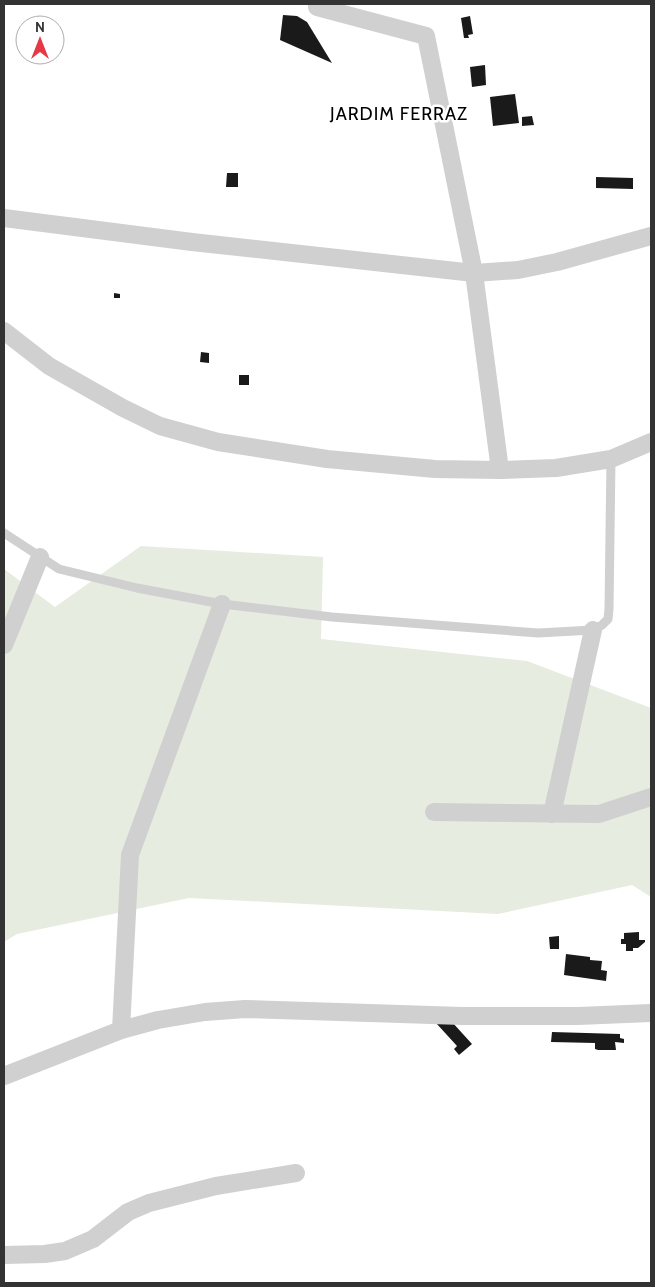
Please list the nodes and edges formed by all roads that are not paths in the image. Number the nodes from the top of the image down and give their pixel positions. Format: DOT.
graph roads {
  1 [pos="317,7"];
  2 [pos="4,218"];
  3 [pos="651,236"];
  4 [pos="474,273"];
  5 [pos="4,331"];
  6 [pos="651,442"];
  7 [pos="611,459"];
  8 [pos="500,470"];
  9 [pos="5,535"];
  10 [pos="40,557"];
  11 [pos="222,604"];
  12 [pos="593,630"];
  13 [pos="4,645"];
  14 [pos="651,797"];
  15 [pos="434,812"];
  16 [pos="552,814"];
  17 [pos="651,1013"];
  18 [pos="120,1030"];
  19 [pos="4,1076"];
  20 [pos="296,1173"];
  21 [pos="4,1255"];
  1 -- 4 [label="street"];
  2 -- 4 [label="street"];
  3 -- 4 [label="street"];
  4 -- 8 [label="street"];
  5 -- 8 [label="street"];
  6 -- 7 [label="street"];
  7 -- 8 [label="street"];
  7 -- 12 [label="lane"];
  9 -- 10 [label="lane"];
  10 -- 11 [label="lane"];
  10 -- 13 [label="street"];
  11 -- 12 [label="lane"];
  11 -- 18 [label="street"];
  12 -- 16 [label="street"];
  14 -- 16 [label="street"];
  15 -- 16 [label="street"];
  17 -- 18 [label="street"];
  18 -- 19 [label="street"];
  20 -- 21 [label="street"];
}
